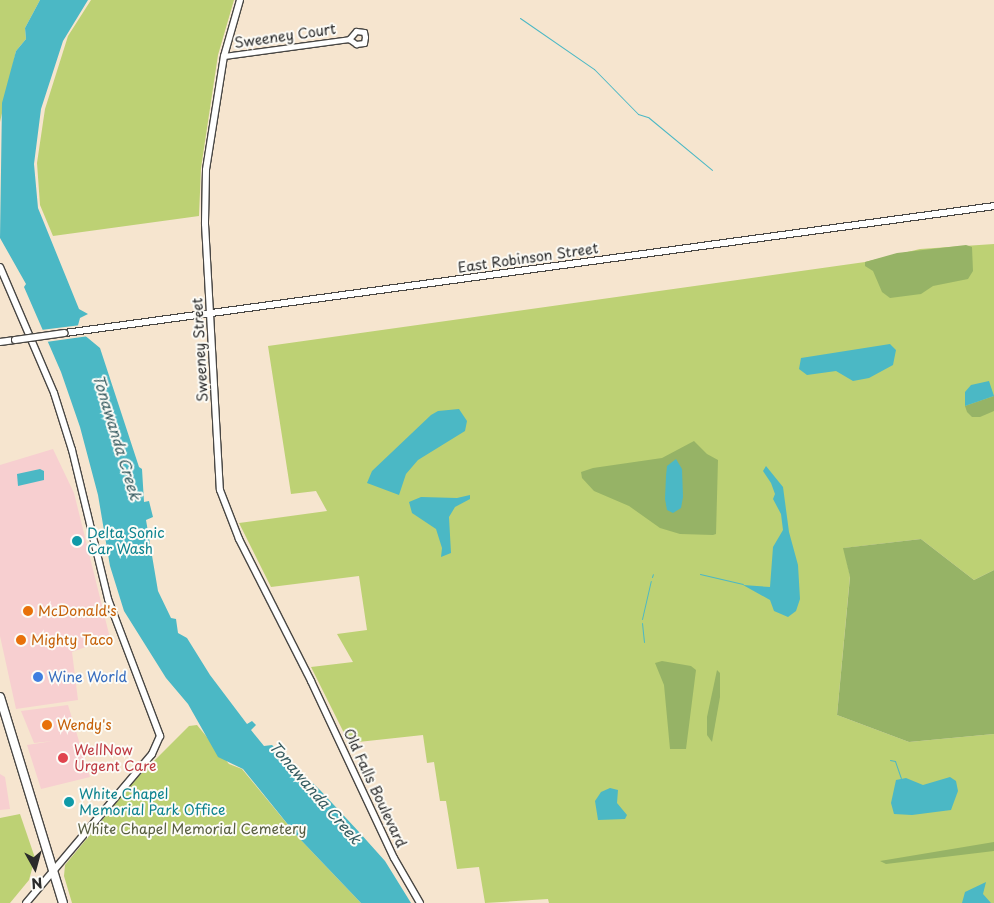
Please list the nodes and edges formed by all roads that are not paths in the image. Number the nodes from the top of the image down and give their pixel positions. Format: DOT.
graph roads {
  1 [pos="240,0"];
  2 [pos="349,39"];
  3 [pos="224,56"];
  4 [pos="994,206"];
  5 [pos="0,267"];
  6 [pos="210,315"];
  7 [pos="0,342"];
  8 [pos="311,681"];
  9 [pos="0,697"];
  10 [pos="53,871"];
  11 [pos="26,903"];
  12 [pos="63,903"];
  13 [pos="420,903"];
  1 -- 3 [label="street, Sweeney Street"];
  2 -- 3 [label="street, Sweeney Court"];
  3 -- 6 [label="street, Sweeney Street"];
  4 -- 6 [label="street, East Robinson Street"];
  5 -- 10 [label="street"];
  6 -- 7 [label="street, East Robinson Street, bridge"];
  6 -- 8 [label="street, Sweeney Street"];
  8 -- 13 [label="street, Old Falls Boulevard"];
  9 -- 10 [label="main road"];
  10 -- 11 [label="street"];
  10 -- 12 [label="main road"];
}
